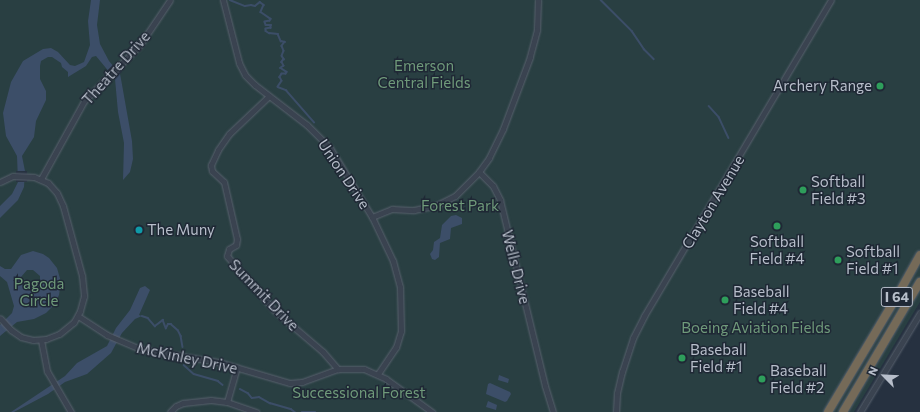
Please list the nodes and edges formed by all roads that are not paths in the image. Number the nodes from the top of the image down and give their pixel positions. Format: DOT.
graph roads {
  1 [pos="170,0"];
  2 [pos="223,0"];
  3 [pos="538,0"];
  4 [pos="832,0"];
  5 [pos="269,96"];
  6 [pos="479,172"];
  7 [pos="41,179"];
  8 [pos="0,182"];
  9 [pos="372,217"];
  10 [pos="920,254"];
  11 [pos="920,282"];
  12 [pos="920,313"];
  13 [pos="78,316"];
  14 [pos="2,320"];
  15 [pos="41,340"];
  16 [pos="237,367"];
  17 [pos="338,369"];
  18 [pos="378,374"];
  19 [pos="227,402"];
  20 [pos="553,410"];
  21 [pos="72,412"];
  22 [pos="170,412"];
  23 [pos="256,412"];
  24 [pos="432,412"];
  25 [pos="616,412"];
  26 [pos="828,412"];
  27 [pos="843,412"];
  28 [pos="860,412"];
  1 -- 7 [label="street, Theatre Drive"];
  2 -- 5 [label="street, Union Drive"];
  3 -- 6 [label="street"];
  4 -- 25 [label="street, Clayton Avenue"];
  5 -- 9 [label="street, Union Drive"];
  5 -- 17 [label="street, Summit Drive"];
  6 -- 9 [label="street"];
  6 -- 20 [label="street, Wells Drive"];
  7 -- 8 [label="street"];
  7 -- 13 [label="street"];
  9 -- 18 [label="street, Union Drive"];
  10 -- 26 [label="highway, I 64"];
  11 -- 27 [label="highway, I 64"];
  12 -- 28 [label="street"];
  13 -- 15 [label="street"];
  13 -- 16 [label="street, McKinley Drive"];
  14 -- 15 [label="street"];
  15 -- 21 [label="street"];
  16 -- 17 [label="street, McKinley Drive"];
  16 -- 19 [label="street"];
  17 -- 18 [label="street, McKinley Drive"];
  18 -- 24 [label="street, McKinley Drive"];
  19 -- 22 [label="street"];
  19 -- 23 [label="street"];
}
